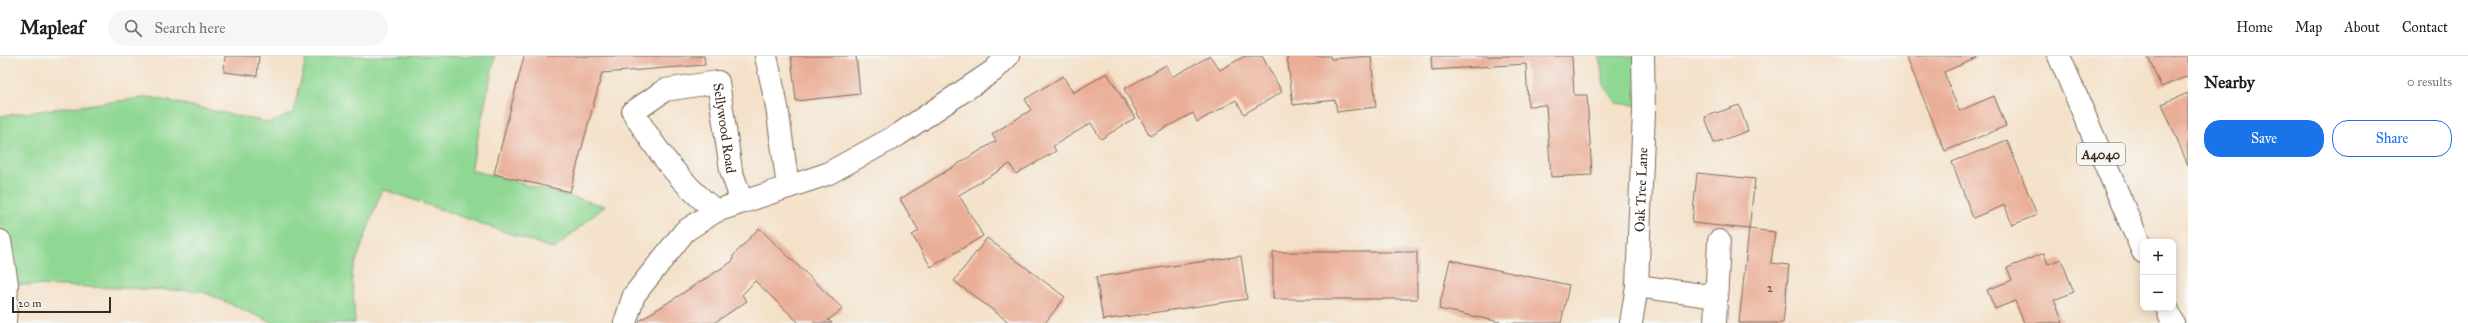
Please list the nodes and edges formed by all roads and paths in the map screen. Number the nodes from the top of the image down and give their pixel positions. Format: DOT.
graph roads {
  1 [pos="766,56"];
  2 [pos="1008,56"];
  3 [pos="1643,56"];
  4 [pos="2059,56"];
  5 [pos="788,187"];
  6 [pos="742,202"];
  7 [pos="716,211"];
  8 [pos="0,241"];
  9 [pos="1719,241"];
  10 [pos="2140,245"];
  11 [pos="1637,286"];
  12 [pos="1717,298"];
  13 [pos="2168,311"];
  14 [pos="5,323"];
  15 [pos="625,323"];
  16 [pos="1631,323"];
  17 [pos="1715,323"];
  18 [pos="2173,323"];
  1 -- 5 [label="main road"];
  2 -- 5 [label="main road"];
  3 -- 11 [label="main road, Oak Tree Lane"];
  4 -- 10 [label="main road, A4040"];
  5 -- 6 [label="main road"];
  6 -- 7 [label="main road"];
  6 -- 7 [label="main road, Sellywood Road"];
  7 -- 15 [label="main road"];
  8 -- 14 [label="main road"];
  9 -- 12 [label="main road"];
  11 -- 12 [label="main road"];
  11 -- 16 [label="main road, Oak Tree Lane"];
  12 -- 17 [label="main road"];
  13 -- 18 [label="main road"];
}
